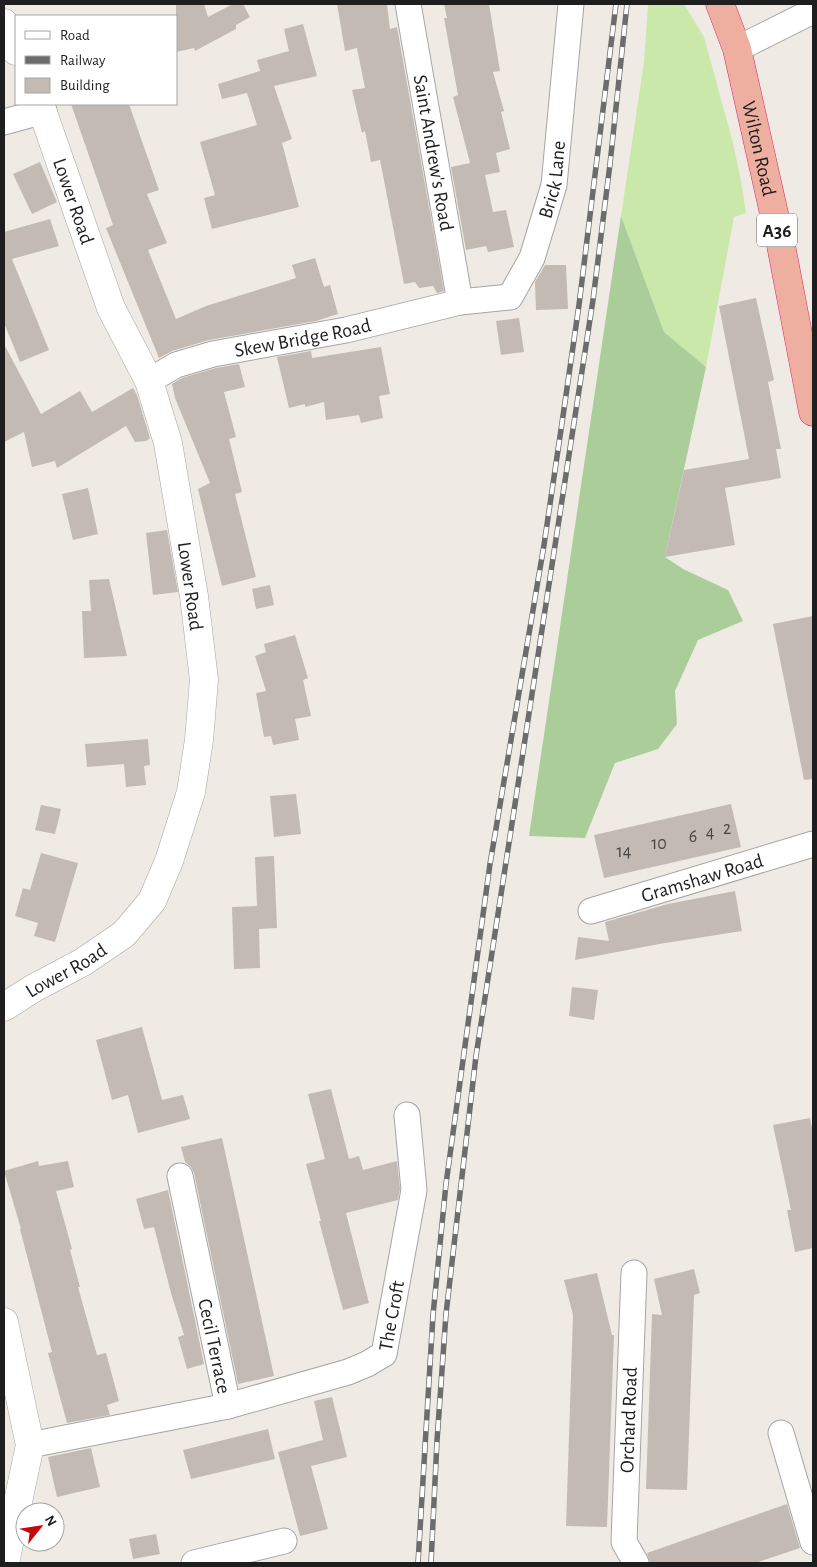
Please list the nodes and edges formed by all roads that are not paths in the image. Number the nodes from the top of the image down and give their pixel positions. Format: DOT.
graph roads {
  1 [pos="408,4"];
  2 [pos="571,4"];
  3 [pos="720,4"];
  4 [pos="813,11"];
  5 [pos="4,23"];
  6 [pos="15,49"];
  7 [pos="737,49"];
  8 [pos="42,108"];
  9 [pos="4,122"];
  10 [pos="460,302"];
  11 [pos="149,381"];
  12 [pos="812,405"];
  13 [pos="813,844"];
  14 [pos="591,911"];
  15 [pos="4,1007"];
  16 [pos="407,1115"];
  17 [pos="180,1176"];
  18 [pos="634,1274"];
  19 [pos="4,1322"];
  20 [pos="228,1406"];
  21 [pos="780,1433"];
  22 [pos="30,1445"];
  23 [pos="284,1541"];
  24 [pos="813,1542"];
  25 [pos="5,1563"];
  26 [pos="194,1563"];
  27 [pos="636,1563"];
  1 -- 10 [label="street, Saint Andrew's Road"];
  2 -- 10 [label="street, Brick Lane"];
  3 -- 7 [label="highway, Wilton Road / A36"];
  4 -- 7 [label="street"];
  5 -- 6 [label="street"];
  7 -- 12 [label="highway, Wilton Road / A36"];
  8 -- 9 [label="street"];
  8 -- 11 [label="street, Lower Road"];
  10 -- 11 [label="street, Skew Bridge Road"];
  11 -- 15 [label="street, Lower Road"];
  13 -- 14 [label="street, Gramshaw Road"];
  16 -- 20 [label="street, The Croft"];
  17 -- 20 [label="street, Cecil Terrace"];
  18 -- 27 [label="street, Orchard Road"];
  19 -- 22 [label="street"];
  20 -- 22 [label="street, Cecil Terrace"];
  21 -- 24 [label="street"];
  22 -- 25 [label="street"];
  23 -- 26 [label="street"];
}
